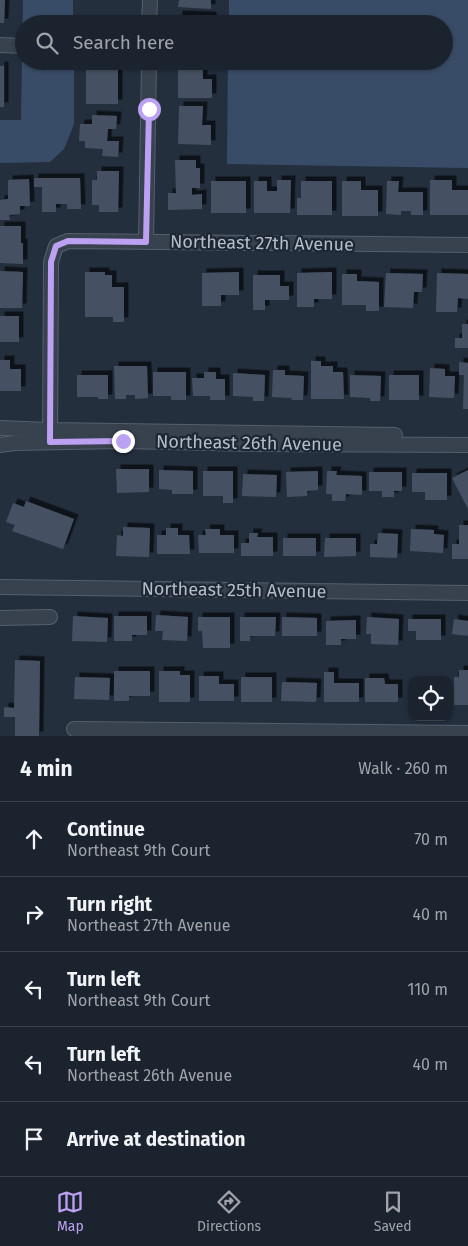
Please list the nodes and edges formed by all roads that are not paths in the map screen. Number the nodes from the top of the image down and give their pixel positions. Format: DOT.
graph roads {
  1 [pos="150,0"];
  2 [pos="149,15"];
  3 [pos="0,45"];
  4 [pos="15,46"];
  5 [pos="149,70"];
  6 [pos="146,242"];
  7 [pos="468,245"];
  8 [pos="0,428"];
  9 [pos="50,436"];
  10 [pos="468,436"];
  11 [pos="0,445"];
  12 [pos="468,446"];
  13 [pos="0,587"];
  14 [pos="468,593"];
  15 [pos="50,617"];
  16 [pos="0,618"];
  17 [pos="74,729"];
  18 [pos="468,733"];
  1 -- 2 [label="street"];
  3 -- 4 [label="street"];
  5 -- 6 [label="street"];
  6 -- 7 [label="street, Northeast 27th Avenue"];
  6 -- 9 [label="street, Northeast 27th Avenue"];
  8 -- 9 [label="street, Northeast 26th Avenue"];
  9 -- 10 [label="street, Northeast 26th Avenue"];
  9 -- 11 [label="street, Northeast 26th Avenue"];
  9 -- 12 [label="street, Northeast 26th Avenue"];
  13 -- 14 [label="street, Northeast 25th Avenue"];
  15 -- 16 [label="street"];
  17 -- 18 [label="street"];
}
